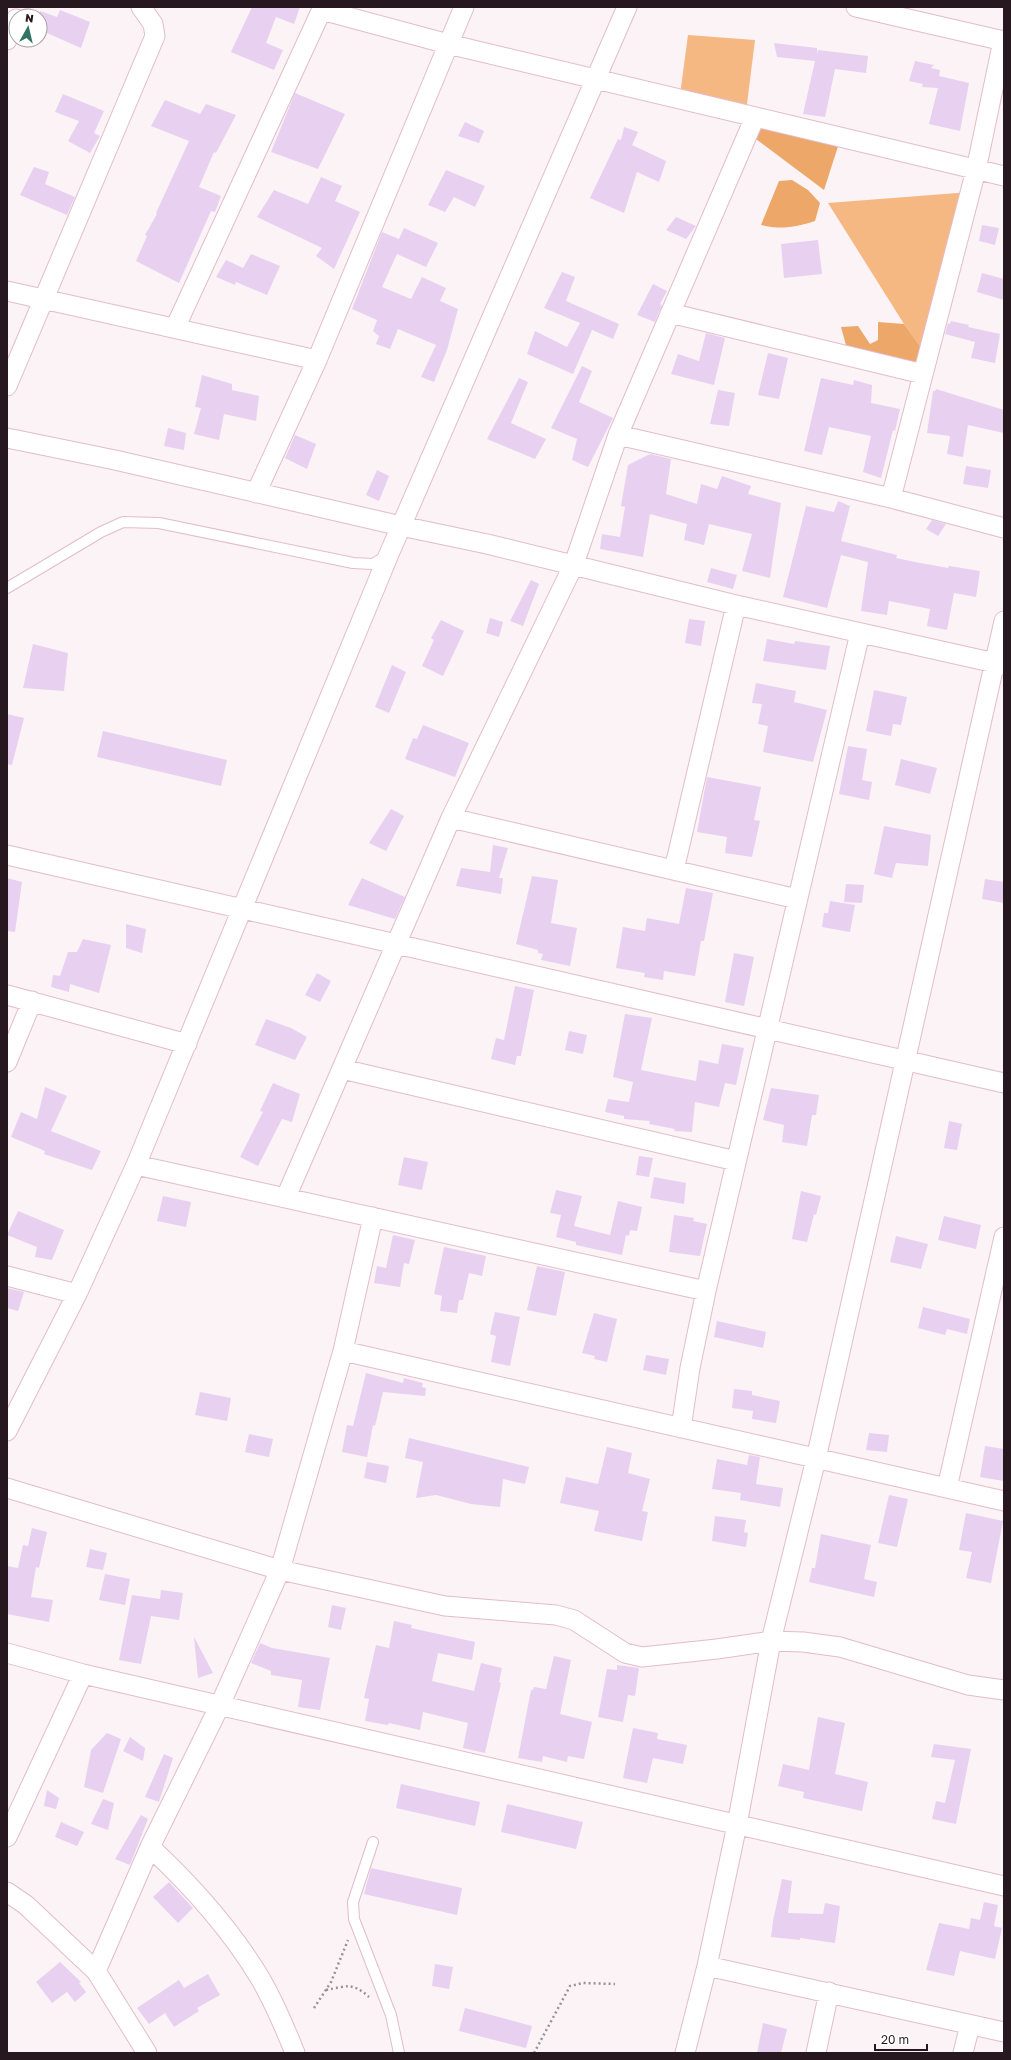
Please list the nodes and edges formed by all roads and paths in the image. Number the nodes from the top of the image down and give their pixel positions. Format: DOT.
graph roads {
  1 [pos="141,7"];
  2 [pos="464,7"];
  3 [pos="627,7"];
  4 [pos="856,7"];
  5 [pos="322,8"];
  6 [pos="1003,41"];
  7 [pos="448,44"];
  8 [pos="595,79"];
  9 [pos="756,117"];
  10 [pos="976,170"];
  11 [pos="1004,176"];
  12 [pos="7,291"];
  13 [pos="45,300"];
  14 [pos="670,313"];
  15 [pos="175,328"];
  16 [pos="317,360"];
  17 [pos="923,374"];
  18 [pos="7,386"];
  19 [pos="618,434"];
  20 [pos="7,438"];
  21 [pos="256,493"];
  22 [pos="891,498"];
  23 [pos="401,526"];
  24 [pos="1004,528"];
  25 [pos="389,554"];
  26 [pos="574,564"];
  27 [pos="7,588"];
  28 [pos="736,605"];
  29 [pos="1004,621"];
  30 [pos="860,633"];
  31 [pos="999,664"];
  32 [pos="451,818"];
  33 [pos="7,855"];
  34 [pos="674,870"];
  35 [pos="797,899"];
  36 [pos="242,910"];
  37 [pos="397,944"];
  38 [pos="7,995"];
  39 [pos="32,1001"];
  40 [pos="767,1029"];
  41 [pos="187,1044"];
  42 [pos="906,1061"];
  43 [pos="7,1062"];
  44 [pos="342,1069"];
  45 [pos="1004,1083"];
  46 [pos="736,1162"];
  47 [pos="136,1165"];
  48 [pos="286,1197"];
  49 [pos="373,1217"];
  50 [pos="1004,1237"];
  51 [pos="7,1276"];
  52 [pos="706,1291"];
  53 [pos="77,1294"];
  54 [pos="343,1351"];
  55 [pos="681,1428"];
  56 [pos="7,1431"];
  57 [pos="816,1459"];
  58 [pos="7,1488"];
  59 [pos="947,1488"];
  60 [pos="1004,1501"];
  61 [pos="280,1570"];
  62 [pos="771,1641"];
  63 [pos="7,1653"];
  64 [pos="83,1674"];
  65 [pos="1004,1690"];
  66 [pos="220,1705"];
  67 [pos="737,1825"];
  68 [pos="7,1838"];
  69 [pos="373,1842"];
  70 [pos="150,1847"];
  71 [pos="1004,1886"];
  72 [pos="7,1892"];
  73 [pos="354,1919"];
  74 [pos="707,1966"];
  75 [pos="96,1971"];
  76 [pos="614,1984"];
  77 [pos="326,1990"];
  78 [pos="829,1992"];
  79 [pos="314,2008"];
  80 [pos="391,2015"];
  81 [pos="970,2025"];
  82 [pos="1004,2032"];
  83 [pos="147,2053"];
  84 [pos="295,2053"];
  85 [pos="399,2053"];
  86 [pos="534,2053"];
  87 [pos="685,2053"];
  88 [pos="816,2053"];
  89 [pos="964,2053"];
  1 -- 13 [label="street"];
  2 -- 7 [label="street"];
  3 -- 8 [label="street"];
  4 -- 6 [label="street"];
  5 -- 7 [label="street"];
  5 -- 15 [label="street"];
  6 -- 10 [label="street"];
  7 -- 8 [label="street"];
  7 -- 16 [label="street"];
  8 -- 9 [label="street"];
  8 -- 23 [label="street"];
  9 -- 10 [label="street"];
  9 -- 14 [label="street"];
  10 -- 11 [label="street"];
  10 -- 17 [label="street"];
  12 -- 13 [label="street"];
  13 -- 15 [label="street"];
  13 -- 18 [label="street"];
  14 -- 17 [label="street"];
  14 -- 19 [label="street"];
  15 -- 16 [label="street"];
  16 -- 21 [label="street"];
  17 -- 22 [label="street"];
  19 -- 22 [label="street"];
  19 -- 26 [label="street"];
  20 -- 21 [label="street"];
  21 -- 23 [label="street"];
  22 -- 24 [label="street"];
  23 -- 25 [label="street"];
  23 -- 26 [label="street"];
  25 -- 27 [label="lane"];
  25 -- 36 [label="street"];
  26 -- 28 [label="street"];
  26 -- 32 [label="street"];
  28 -- 30 [label="street"];
  28 -- 34 [label="street"];
  29 -- 31 [label="street"];
  30 -- 31 [label="street"];
  30 -- 35 [label="street"];
  31 -- 42 [label="street"];
  32 -- 34 [label="street"];
  32 -- 37 [label="street"];
  33 -- 36 [label="street"];
  34 -- 35 [label="street"];
  35 -- 40 [label="street"];
  36 -- 37 [label="street"];
  36 -- 41 [label="street"];
  37 -- 40 [label="street"];
  37 -- 44 [label="street"];
  38 -- 39 [label="street"];
  39 -- 41 [label="street"];
  39 -- 43 [label="street"];
  40 -- 42 [label="street"];
  40 -- 46 [label="street"];
  41 -- 47 [label="street"];
  42 -- 45 [label="street"];
  42 -- 57 [label="street"];
  44 -- 46 [label="street"];
  44 -- 48 [label="street"];
  46 -- 52 [label="street"];
  47 -- 48 [label="street"];
  47 -- 53 [label="street"];
  48 -- 49 [label="street"];
  49 -- 52 [label="street"];
  49 -- 54 [label="street"];
  50 -- 59 [label="street"];
  51 -- 53 [label="street"];
  52 -- 55 [label="street"];
  53 -- 56 [label="street"];
  54 -- 55 [label="street"];
  54 -- 61 [label="street"];
  55 -- 57 [label="street"];
  57 -- 59 [label="street"];
  57 -- 62 [label="street"];
  58 -- 61 [label="street"];
  59 -- 60 [label="street"];
  61 -- 62 [label="street"];
  61 -- 66 [label="street"];
  62 -- 65 [label="street"];
  62 -- 67 [label="street"];
  63 -- 64 [label="street"];
  64 -- 66 [label="street"];
  64 -- 68 [label="street"];
  66 -- 67 [label="street"];
  66 -- 70 [label="street"];
  67 -- 71 [label="street"];
  67 -- 74 [label="street"];
  69 -- 73 [label="lane"];
  70 -- 75 [label="street"];
  70 -- 84 [label="street"];
  72 -- 75 [label="street"];
  73 -- 77 [label="path"];
  73 -- 80 [label="lane"];
  74 -- 78 [label="street"];
  74 -- 87 [label="street"];
  75 -- 83 [label="street"];
  76 -- 86 [label="path"];
  77 -- 79 [label="path"];
  77 -- 80 [label="path"];
  78 -- 81 [label="street"];
  78 -- 88 [label="street"];
  80 -- 85 [label="lane"];
  81 -- 82 [label="street"];
  81 -- 89 [label="street"];
}
